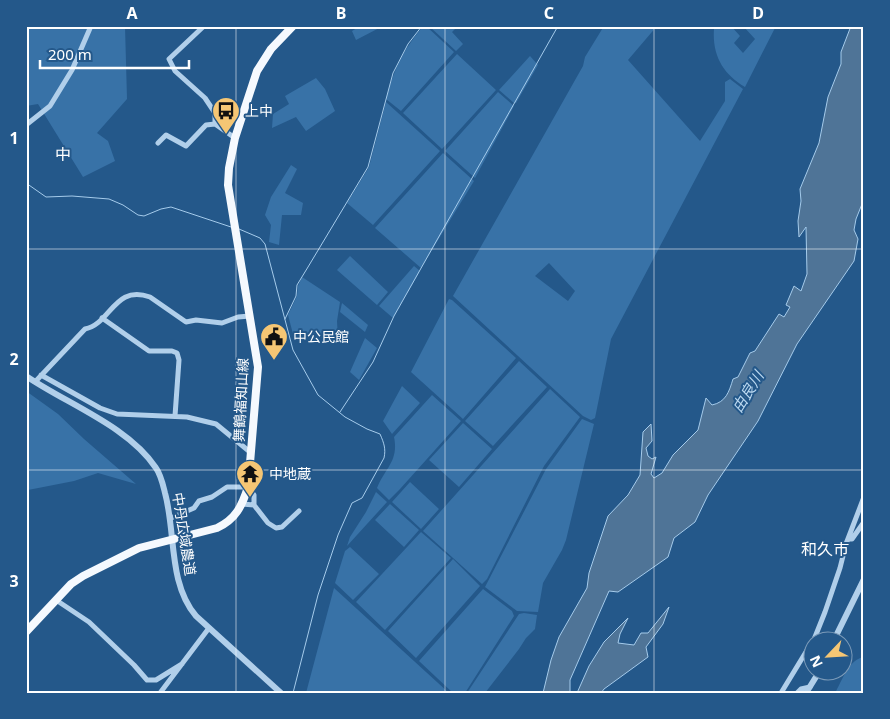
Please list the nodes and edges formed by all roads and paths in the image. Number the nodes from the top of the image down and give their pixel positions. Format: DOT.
graph roads {
  1 [pos="91,26"];
  2 [pos="204,26"];
  3 [pos="293,26"];
  4 [pos="216,124"];
  5 [pos="26,125"];
  6 [pos="236,138"];
  7 [pos="158,143"];
  8 [pos="250,316"];
  9 [pos="102,318"];
  10 [pos="41,374"];
  11 [pos="26,376"];
  12 [pos="35,382"];
  13 [pos="175,416"];
  14 [pos="250,452"];
  15 [pos="248,486"];
  16 [pos="864,498"];
  17 [pos="242,504"];
  18 [pos="254,505"];
  19 [pos="299,511"];
  20 [pos="171,518"];
  21 [pos="864,522"];
  22 [pos="172,538"];
  23 [pos="848,539"];
  24 [pos="864,546"];
  25 [pos="864,554"];
  26 [pos="864,579"];
  27 [pos="56,600"];
  28 [pos="210,630"];
  29 [pos="26,632"];
  30 [pos="817,632"];
  31 [pos="838,632"];
  32 [pos="802,660"];
  33 [pos="182,664"];
  34 [pos="808,690"];
  35 [pos="160,693"];
  36 [pos="280,693"];
  37 [pos="782,693"];
  38 [pos="797,693"];
  1 -- 5 [label="street"];
  2 -- 4 [label="street"];
  3 -- 6 [label="main road, 舞鶴福知山線"];
  4 -- 6 [label="street"];
  4 -- 7 [label="street"];
  6 -- 8 [label="main road, 舞鶴福知山線"];
  8 -- 9 [label="street"];
  8 -- 14 [label="main road, 舞鶴福知山線"];
  9 -- 10 [label="street"];
  9 -- 13 [label="street"];
  10 -- 12 [label="street"];
  10 -- 13 [label="street"];
  11 -- 12 [label="street, 中丹広域農道"];
  12 -- 20 [label="street, 中丹広域農道"];
  13 -- 14 [label="street"];
  14 -- 15 [label="main road, 舞鶴福知山線"];
  15 -- 17 [label="main road, 舞鶴福知山線"];
  15 -- 18 [label="street"];
  15 -- 20 [label="street"];
  16 -- 23 [label="street"];
  17 -- 18 [label="street"];
  17 -- 22 [label="main road, 舞鶴福知山線"];
  18 -- 19 [label="street"];
  20 -- 22 [label="street, 中丹広域農道"];
  21 -- 23 [label="street"];
  22 -- 27 [label="main road, 舞鶴福知山線"];
  22 -- 28 [label="street, 中丹広域農道"];
  23 -- 30 [label="street"];
  24 -- 25 [label="street"];
  26 -- 31 [label="street"];
  27 -- 29 [label="main road, 舞鶴福知山線"];
  27 -- 33 [label="street"];
  28 -- 33 [label="street"];
  28 -- 36 [label="street, 中丹広域農道"];
  32 -- 37 [label="street"];
  33 -- 35 [label="street"];
  34 -- 38 [label="street"];
}
